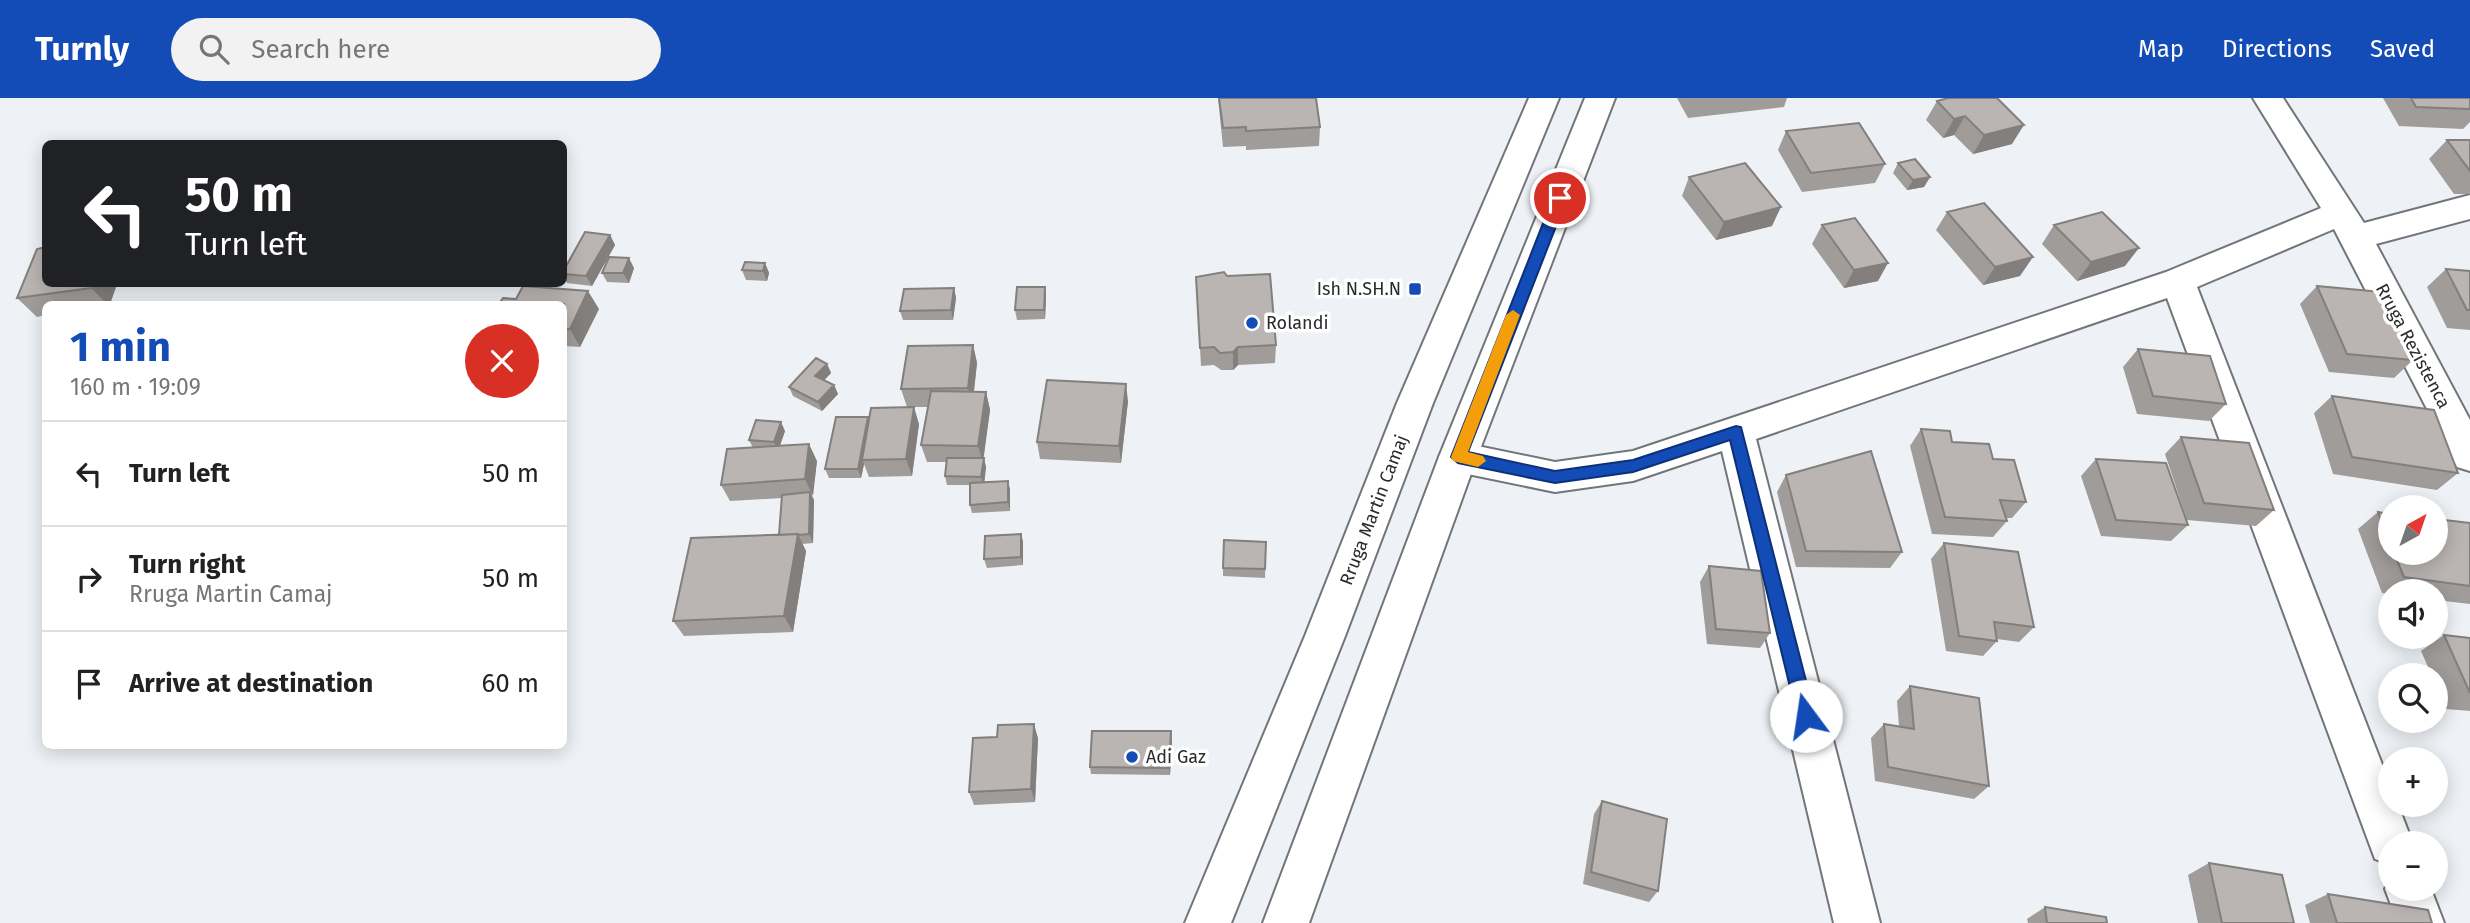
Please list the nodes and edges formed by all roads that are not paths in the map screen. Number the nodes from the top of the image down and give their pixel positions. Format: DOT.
graph roads {
  1 [pos="1544,98"];
  2 [pos="1600,98"];
  3 [pos="2268,98"];
  4 [pos="2470,207"];
  5 [pos="2348,225"];
  6 [pos="2178,281"];
  7 [pos="1736,432"];
  8 [pos="2470,456"];
  9 [pos="1458,457"];
  10 [pos="2386,831"];
  11 [pos="2413,901"];
  12 [pos="1208,923"];
  13 [pos="1286,923"];
  14 [pos="1857,923"];
  15 [pos="2421,923"];
  1 -- 12 [label="main road, Rruga Martin Camaj"];
  2 -- 9 [label="main road"];
  3 -- 5 [label="main road, Rruga Rezistenca"];
  4 -- 5 [label="main road"];
  5 -- 6 [label="main road"];
  5 -- 8 [label="main road, Rruga Rezistenca"];
  6 -- 7 [label="main road"];
  6 -- 10 [label="main road"];
  7 -- 9 [label="main road"];
  7 -- 14 [label="main road"];
  9 -- 13 [label="main road"];
  11 -- 15 [label="main road"];
}
